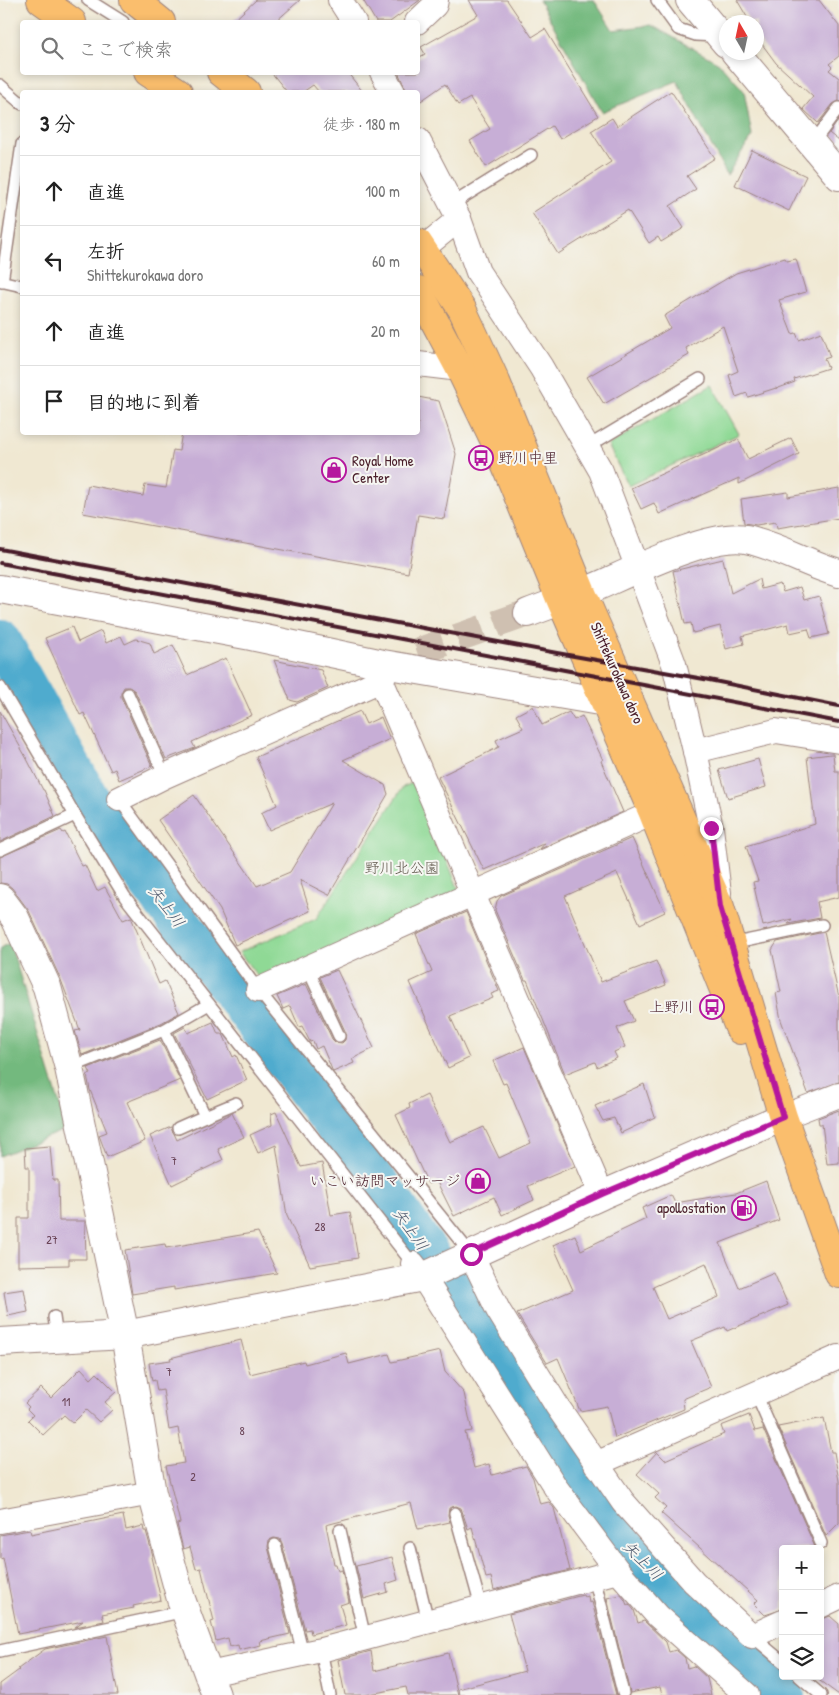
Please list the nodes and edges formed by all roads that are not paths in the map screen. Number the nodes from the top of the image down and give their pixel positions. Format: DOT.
graph roads {
  1 [pos="41,0"];
  2 [pos="88,0"];
  3 [pos="134,0"];
  4 [pos="340,0"];
  5 [pos="436,0"];
  6 [pos="657,0"];
  7 [pos="690,0"];
  8 [pos="69,20"];
  9 [pos="120,20"];
  10 [pos="159,20"];
  11 [pos="353,20"];
  12 [pos="419,20"];
  13 [pos="719,34"];
  14 [pos="719,41"];
  15 [pos="741,60"];
  16 [pos="152,75"];
  17 [pos="217,75"];
  18 [pos="384,75"];
  19 [pos="236,84"];
  20 [pos="0,85"];
  21 [pos="175,90"];
  22 [pos="391,90"];
  23 [pos="20,102"];
  24 [pos="839,108"];
  25 [pos="420,144"];
  26 [pos="812,144"];
  27 [pos="531,155"];
  28 [pos="20,157"];
  29 [pos="839,176"];
  30 [pos="456,212"];
  31 [pos="420,246"];
  32 [pos="1,281"];
  33 [pos="20,286"];
  34 [pos="420,294"];
  35 [pos="420,364"];
  36 [pos="460,369"];
  37 [pos="700,379"];
  38 [pos="587,447"];
  39 [pos="638,568"];
  40 [pos="839,573"];
  41 [pos="0,589"];
  42 [pos="572,597"];
  43 [pos="528,612"];
  44 [pos="417,652"];
  45 [pos="382,672"];
  46 [pos="0,687"];
  47 [pos="128,694"];
  48 [pos="605,702"];
  49 [pos="839,741"];
  50 [pos="695,751"];
  51 [pos="165,776"];
  52 [pos="119,799"];
  53 [pos="653,813"];
  54 [pos="75,815"];
  55 [pos="0,850"];
  56 [pos="472,893"];
  57 [pos="0,898"];
  58 [pos="720,907"];
  59 [pos="822,925"];
  60 [pos="731,944"];
  61 [pos="307,967"];
  62 [pos="258,990"];
  63 [pos="208,1004"];
  64 [pos="164,1030"];
  65 [pos="339,1036"];
  66 [pos="69,1068"];
  67 [pos="839,1095"];
  68 [pos="236,1103"];
  69 [pos="205,1116"];
  70 [pos="783,1117"];
  71 [pos="178,1128"];
  72 [pos="602,1194"];
  73 [pos="471,1254"];
  74 [pos="418,1271"];
  75 [pos="839,1274"];
  76 [pos="125,1335"];
  77 [pos="0,1342"];
  78 [pos="839,1357"];
  79 [pos="756,1394"];
  80 [pos="596,1464"];
  81 [pos="152,1493"];
  82 [pos="455,1513"];
  83 [pos="6,1517"];
  84 [pos="340,1530"];
  85 [pos="821,1543"];
  86 [pos="275,1546"];
  87 [pos="410,1548"];
  88 [pos="618,1571"];
  89 [pos="594,1577"];
  90 [pos="839,1597"];
  91 [pos="824,1604"];
  92 [pos="481,1607"];
  93 [pos="185,1612"];
  94 [pos="428,1621"];
  95 [pos="779,1624"];
  96 [pos="752,1636"];
  97 [pos="365,1638"];
  98 [pos="0,1651"];
  99 [pos="312,1651"];
  100 [pos="779,1659"];
  101 [pos="804,1680"];
  102 [pos="212,1685"];
  103 [pos="622,1693"];
  104 [pos="330,1695"];
  105 [pos="747,1695"];
  106 [pos="821,1695"];
  1 -- 8 [label="main road"];
  2 -- 9 [label="lane"];
  3 -- 10 [label="main road"];
  4 -- 11 [label="street"];
  5 -- 12 [label="street"];
  6 -- 14 [label="lane"];
  7 -- 13 [label="street"];
  15 -- 26 [label="street"];
  16 -- 21 [label="main road"];
  17 -- 19 [label="lane"];
  18 -- 22 [label="street"];
  20 -- 23 [label="lane"];
  24 -- 26 [label="lane"];
  25 -- 30 [label="street"];
  26 -- 29 [label="street"];
  27 -- 30 [label="lane"];
  28 -- 32 [label="lane"];
  30 -- 31 [label="street"];
  30 -- 38 [label="street"];
  31 -- 42 [label="main road, Shittekurokawa doro"];
  32 -- 33 [label="lane"];
  34 -- 36 [label="main road, Shittekurokawa doro"];
  35 -- 36 [label="street"];
  36 -- 42 [label="main road, Shittekurokawa doro"];
  37 -- 38 [label="lane"];
  38 -- 39 [label="street"];
  39 -- 40 [label="street"];
  39 -- 42 [label="street"];
  39 -- 50 [label="street"];
  41 -- 45 [label="street"];
  42 -- 43 [label="street"];
  42 -- 48 [label="main road, Shittekurokawa doro"];
  42 -- 58 [label="main road, Shittekurokawa doro"];
  44 -- 45 [label="street"];
  45 -- 48 [label="street"];
  45 -- 51 [label="street"];
  45 -- 56 [label="street"];
  46 -- 54 [label="lane"];
  47 -- 51 [label="lane"];
  48 -- 53 [label="main road, Shittekurokawa doro"];
  49 -- 50 [label="street"];
  50 -- 58 [label="street"];
  51 -- 52 [label="street"];
  52 -- 62 [label="lane"];
  53 -- 56 [label="street"];
  53 -- 70 [label="main road, Shittekurokawa doro"];
  54 -- 55 [label="lane"];
  54 -- 63 [label="lane"];
  56 -- 61 [label="street"];
  56 -- 72 [label="street"];
  57 -- 66 [label="street"];
  58 -- 60 [label="main road, Shittekurokawa doro"];
  59 -- 60 [label="lane"];
  60 -- 70 [label="main road, Shittekurokawa doro"];
  61 -- 62 [label="street"];
  61 -- 65 [label="lane"];
  62 -- 73 [label="lane"];
  63 -- 64 [label="lane"];
  63 -- 74 [label="lane"];
  64 -- 66 [label="lane"];
  64 -- 69 [label="lane"];
  66 -- 76 [label="street"];
  67 -- 70 [label="street"];
  68 -- 69 [label="lane"];
  69 -- 71 [label="lane"];
  70 -- 72 [label="street"];
  70 -- 75 [label="main road, Shittekurokawa doro"];
  72 -- 73 [label="street"];
  73 -- 74 [label="street"];
  73 -- 80 [label="street"];
  74 -- 76 [label="street"];
  74 -- 88 [label="street"];
  76 -- 77 [label="street"];
  76 -- 81 [label="street"];
  78 -- 79 [label="street"];
  79 -- 80 [label="street"];
  79 -- 85 [label="lane"];
  80 -- 96 [label="street"];
  81 -- 83 [label="street"];
  81 -- 93 [label="street"];
  82 -- 92 [label="lane"];
  84 -- 97 [label="lane"];
  86 -- 99 [label="lane"];
  87 -- 94 [label="lane"];
  88 -- 89 [label="street"];
  88 -- 105 [label="street"];
  89 -- 92 [label="street"];
  89 -- 103 [label="lane"];
  90 -- 91 [label="street"];
  92 -- 94 [label="street"];
  93 -- 98 [label="lane"];
  93 -- 102 [label="street"];
  94 -- 97 [label="street"];
  95 -- 96 [label="street"];
  96 -- 100 [label="lane"];
  97 -- 99 [label="street"];
  99 -- 102 [label="street"];
  99 -- 104 [label="lane"];
  101 -- 106 [label="lane"];
}
